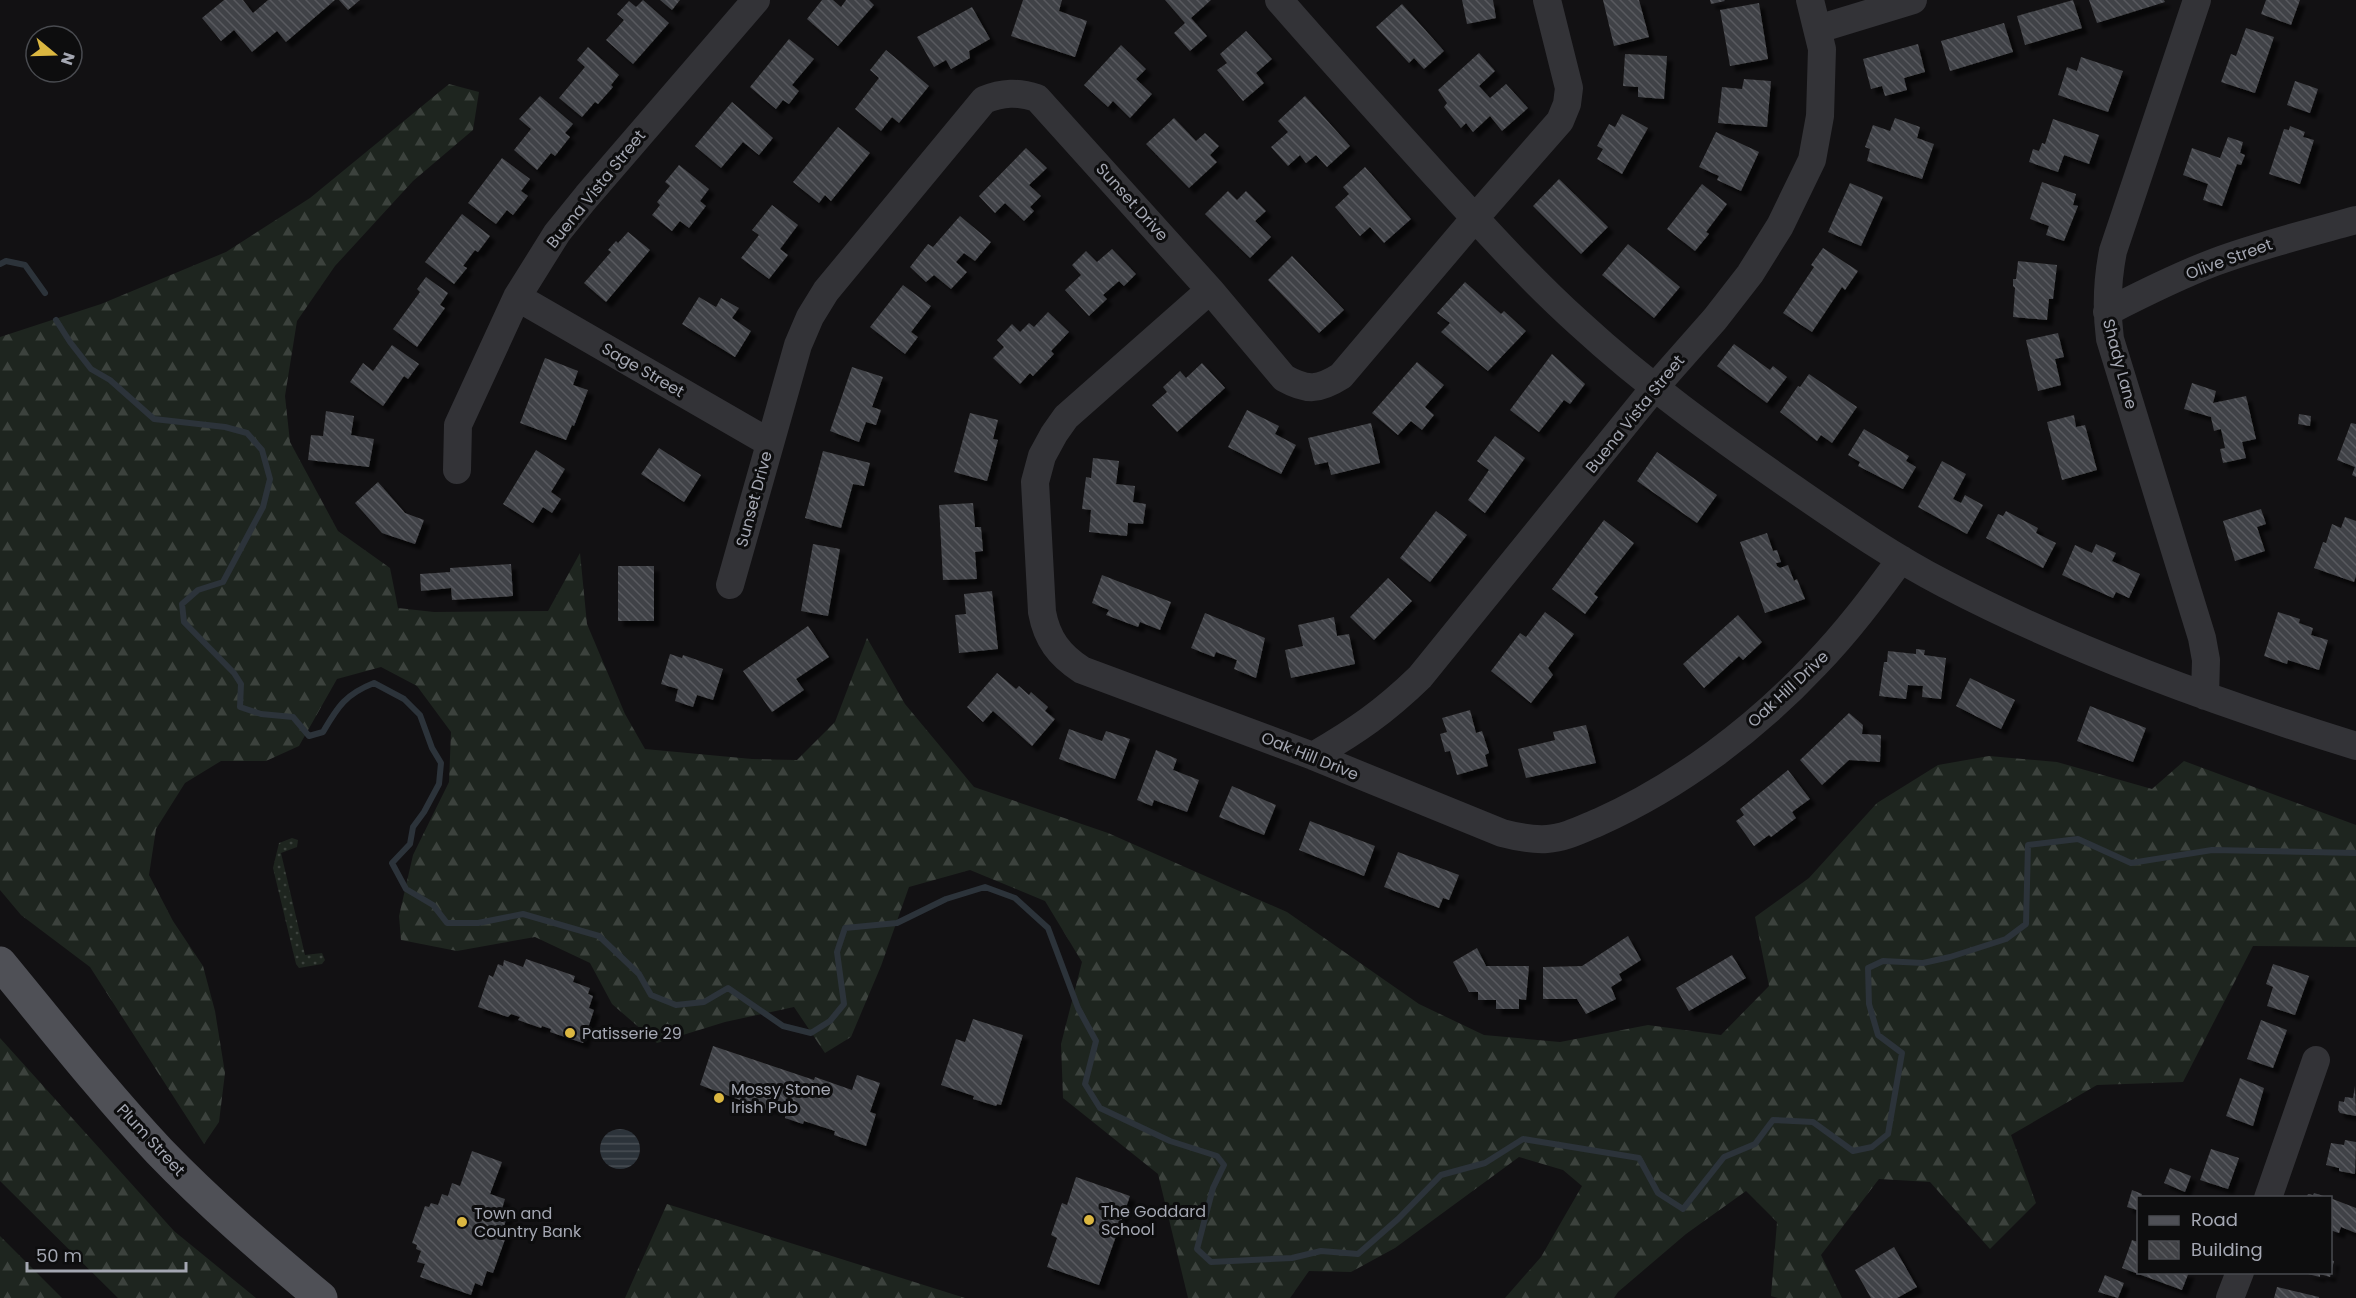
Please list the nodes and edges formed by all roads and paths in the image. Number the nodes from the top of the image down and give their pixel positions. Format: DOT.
graph roads {
  1 [pos="756,0"];
  2 [pos="1279,0"];
  3 [pos="1547,0"];
  4 [pos="1810,0"];
  5 [pos="1913,0"];
  6 [pos="2197,0"];
  7 [pos="1818,29"];
  8 [pos="1475,218"];
  9 [pos="2356,220"];
  10 [pos="1210,290"];
  11 [pos="517,297"];
  12 [pos="2107,312"];
  13 [pos="1655,387"];
  14 [pos="770,443"];
  15 [pos="457,470"];
  16 [pos="1901,559"];
  17 [pos="730,585"];
  18 [pos="2205,696"];
  19 [pos="2355,742"];
  20 [pos="1313,756"];
  21 [pos="0,963"];
  22 [pos="2316,1060"];
  23 [pos="2268,1196"];
  24 [pos="2239,1274"];
  25 [pos="321,1298"];
  26 [pos="2230,1298"];
  1 -- 11 [label="street, Buena Vista Street"];
  2 -- 8 [label="street"];
  3 -- 8 [label="street, Sunset Drive"];
  4 -- 7 [label="street, Buena Vista Street"];
  5 -- 7 [label="street"];
  6 -- 12 [label="street, Shady Lane"];
  7 -- 13 [label="street, Buena Vista Street"];
  8 -- 10 [label="street, Sunset Drive"];
  8 -- 13 [label="street"];
  9 -- 12 [label="street, Olive Street"];
  10 -- 14 [label="street, Sunset Drive"];
  10 -- 20 [label="street, Oak Hill Drive"];
  11 -- 14 [label="street, Sage Street"];
  11 -- 15 [label="street, Buena Vista Street"];
  12 -- 18 [label="street, Shady Lane"];
  13 -- 16 [label="street"];
  13 -- 20 [label="street, Buena Vista Street"];
  14 -- 17 [label="street, Sunset Drive"];
  16 -- 18 [label="street"];
  16 -- 20 [label="street, Oak Hill Drive"];
  18 -- 19 [label="street"];
  21 -- 25 [label="main road, Plum Street"];
  22 -- 23 [label="street"];
  24 -- 26 [label="street"];
}
